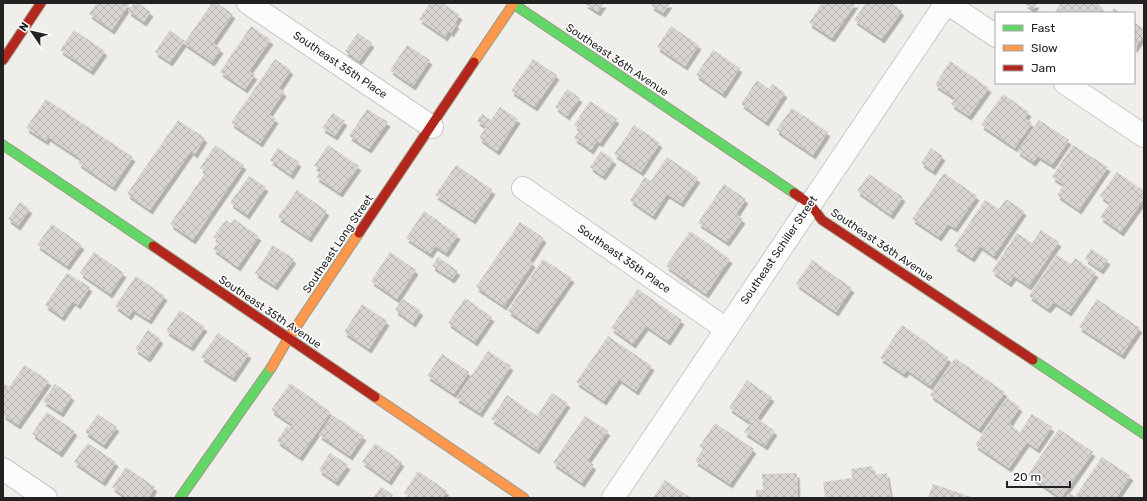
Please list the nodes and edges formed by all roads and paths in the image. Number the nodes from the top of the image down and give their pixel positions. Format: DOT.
graph roads {
  1 [pos="41,3"];
  2 [pos="248,3"];
  3 [pos="513,3"];
  4 [pos="946,3"];
  5 [pos="995,35"];
  6 [pos="3,60"];
  7 [pos="1067,84"];
  8 [pos="432,127"];
  9 [pos="1144,136"];
  10 [pos="3,145"];
  11 [pos="523,188"];
  12 [pos="810,204"];
  13 [pos="726,329"];
  14 [pos="288,339"];
  15 [pos="1144,434"];
  16 [pos="3,469"];
  17 [pos="46,498"];
  18 [pos="180,498"];
  19 [pos="524,498"];
  20 [pos="613,498"];
  1 -- 6 [label="street"];
  2 -- 8 [label="street, Southeast 35th Place"];
  3 -- 8 [label="street, Southeast Long Street"];
  3 -- 12 [label="street, Southeast 36th Avenue"];
  4 -- 5 [label="street"];
  4 -- 12 [label="street, Southeast Schiller Street"];
  7 -- 9 [label="street"];
  8 -- 14 [label="street, Southeast Long Street"];
  10 -- 14 [label="street, Southeast 35th Avenue"];
  11 -- 13 [label="street, Southeast 35th Place"];
  12 -- 13 [label="street, Southeast Schiller Street"];
  12 -- 15 [label="street, Southeast 36th Avenue"];
  13 -- 20 [label="street, Southeast Schiller Street"];
  14 -- 18 [label="street, Southeast Long Street"];
  14 -- 19 [label="street, Southeast 35th Avenue"];
  16 -- 17 [label="street"];
}
